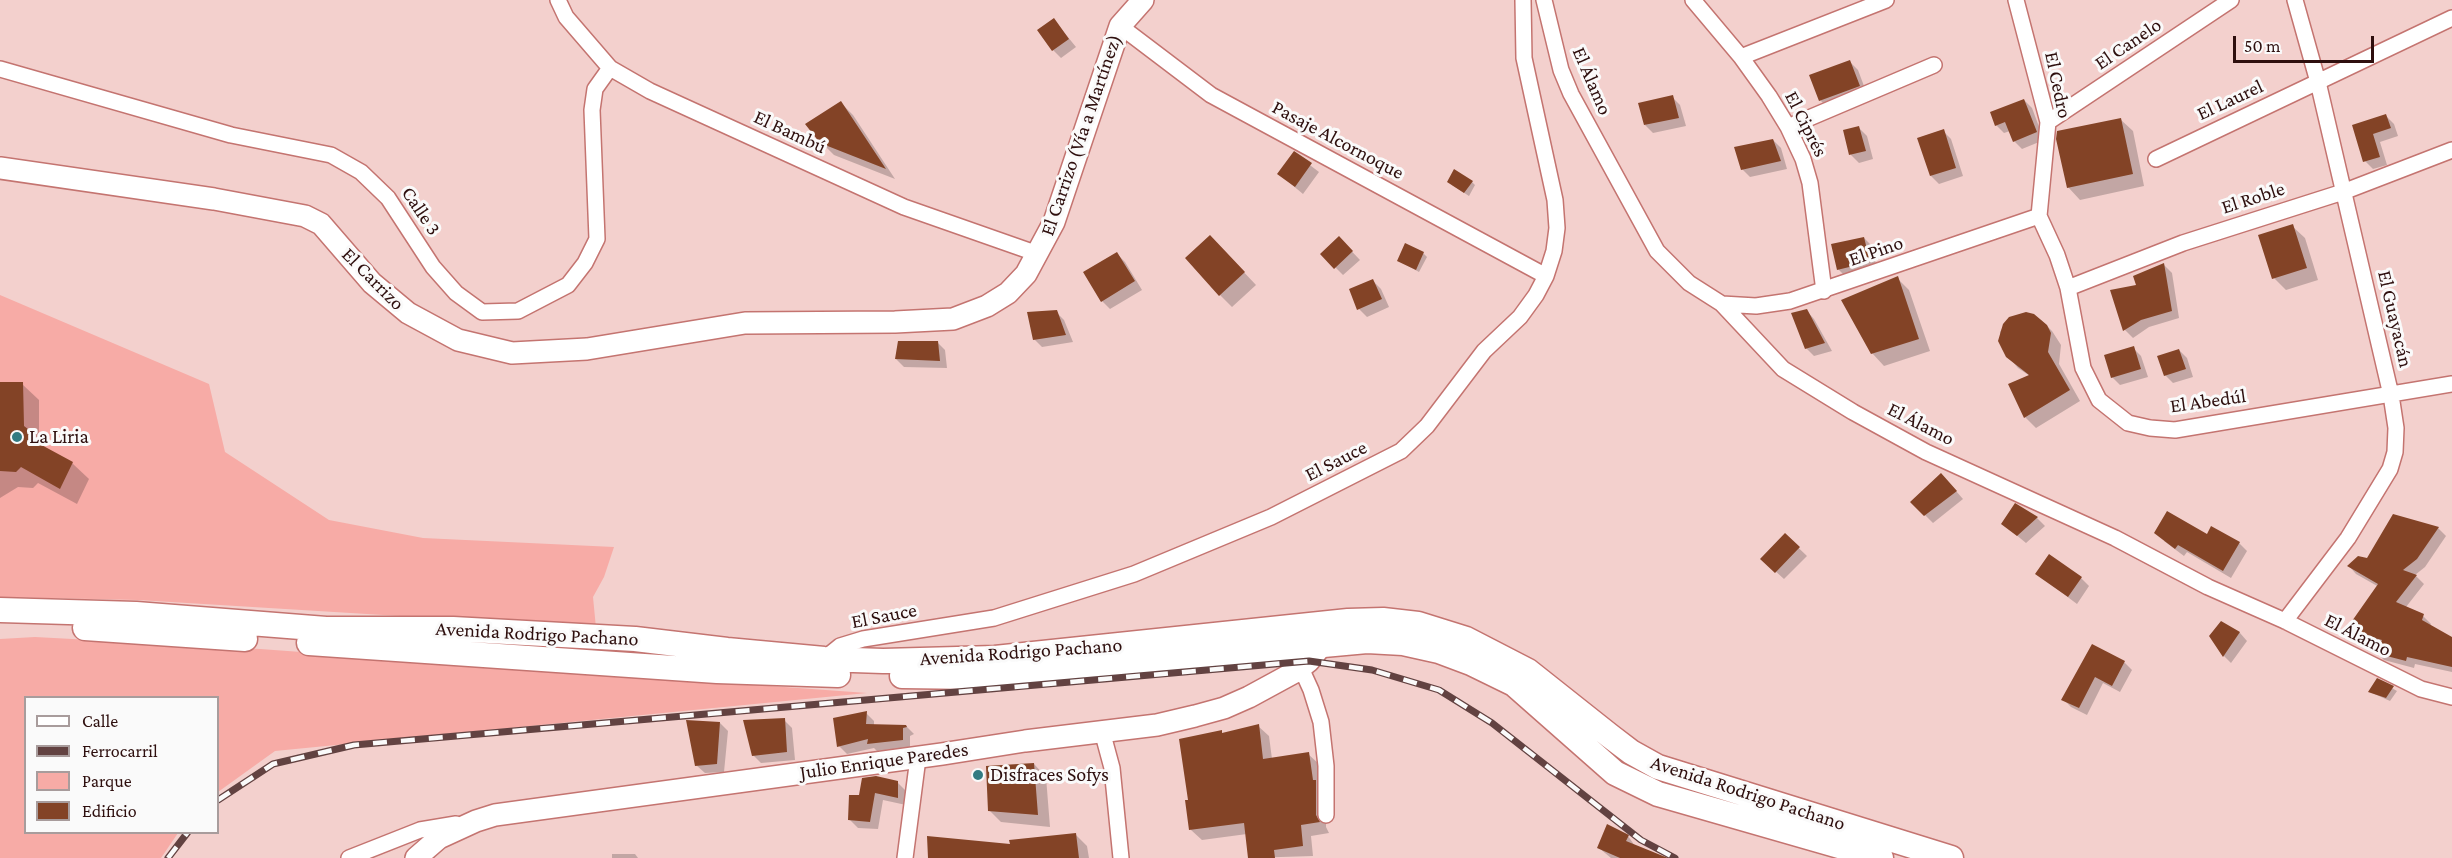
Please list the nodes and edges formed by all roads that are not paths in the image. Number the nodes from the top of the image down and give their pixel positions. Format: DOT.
graph roads {
  1 [pos="558,0"];
  2 [pos="1143,0"];
  3 [pos="1523,0"];
  4 [pos="1544,0"];
  5 [pos="1693,0"];
  6 [pos="1886,0"];
  7 [pos="2016,0"];
  8 [pos="2231,0"];
  9 [pos="2295,0"];
  10 [pos="2452,18"];
  11 [pos="1120,26"];
  12 [pos="1741,57"];
  13 [pos="1934,65"];
  14 [pos="610,68"];
  15 [pos="0,69"];
  16 [pos="2318,81"];
  17 [pos="2048,122"];
  18 [pos="1788,127"];
  19 [pos="2452,150"];
  20 [pos="2156,159"];
  21 [pos="0,168"];
  22 [pos="2343,192"];
  23 [pos="2039,216"];
  24 [pos="1038,254"];
  25 [pos="1546,276"];
  26 [pos="2068,288"];
  27 [pos="1824,291"];
  28 [pos="1722,304"];
  29 [pos="895,322"];
  30 [pos="2452,384"];
  31 [pos="2391,394"];
  32 [pos="0,610"];
  33 [pos="2285,621"];
  34 [pos="0,626"];
  35 [pos="1319,634"];
  36 [pos="822,667"];
  37 [pos="1301,668"];
  38 [pos="2452,697"];
  39 [pos="1102,731"];
  40 [pos="918,758"];
  41 [pos="1326,815"];
  42 [pos="476,821"];
  43 [pos="349,858"];
  44 [pos="416,858"];
  45 [pos="905,858"];
  46 [pos="1121,858"];
  47 [pos="1881,858"];
  48 [pos="1951,858"];
  1 -- 14 [label="street, El Bambú"];
  2 -- 11 [label="street, El Carrizo (Vía a Martínez)"];
  3 -- 25 [label="street, El Sauce"];
  4 -- 28 [label="street, El Álamo"];
  5 -- 12 [label="street, El Ciprés"];
  6 -- 12 [label="street"];
  7 -- 17 [label="street, El Cedro"];
  8 -- 17 [label="street, El Canelo"];
  9 -- 16 [label="street, El Guayacán"];
  10 -- 16 [label="street, El Laurel"];
  11 -- 24 [label="street, El Carrizo (Vía a Martínez)"];
  11 -- 25 [label="street, Pasaje Alcornoque"];
  12 -- 18 [label="street, El Ciprés"];
  13 -- 18 [label="street"];
  14 -- 15 [label="street, Calle 3"];
  14 -- 24 [label="street, El Bambú"];
  16 -- 20 [label="street, El Laurel"];
  16 -- 22 [label="street, El Guayacán"];
  17 -- 23 [label="street, El Cedro"];
  18 -- 27 [label="street, El Ciprés"];
  19 -- 22 [label="street, El Roble"];
  21 -- 29 [label="street, El Carrizo"];
  22 -- 26 [label="street, El Roble"];
  22 -- 31 [label="street, El Guayacán"];
  23 -- 26 [label="street, El Abedúl"];
  23 -- 27 [label="street, El Pino"];
  24 -- 29 [label="street, El Carrizo (Vía a Martínez)"];
  25 -- 36 [label="street, El Sauce"];
  26 -- 31 [label="street, El Abedúl"];
  27 -- 28 [label="street, El Pino"];
  28 -- 33 [label="street, El Álamo"];
  30 -- 31 [label="street, El Abedúl"];
  31 -- 33 [label="street, El Guayacán"];
  32 -- 36 [label="main road, Avenida Rodrigo Pachano"];
  33 -- 38 [label="street, El Álamo"];
  34 -- 36 [label="main road, Avenida Rodrigo Pachano"];
  35 -- 36 [label="main road, Avenida Rodrigo Pachano"];
  35 -- 37 [label="street, Julio Enrique Paredes"];
  35 -- 47 [label="main road, Avenida Rodrigo Pachano"];
  35 -- 48 [label="main road, Avenida Rodrigo Pachano"];
  37 -- 39 [label="street, Julio Enrique Paredes"];
  37 -- 41 [label="street"];
  39 -- 40 [label="street, Julio Enrique Paredes"];
  39 -- 46 [label="street"];
  40 -- 42 [label="street, Julio Enrique Paredes"];
  40 -- 45 [label="street"];
  42 -- 43 [label="street"];
  42 -- 44 [label="street, Julio Enrique Paredes"];
}
